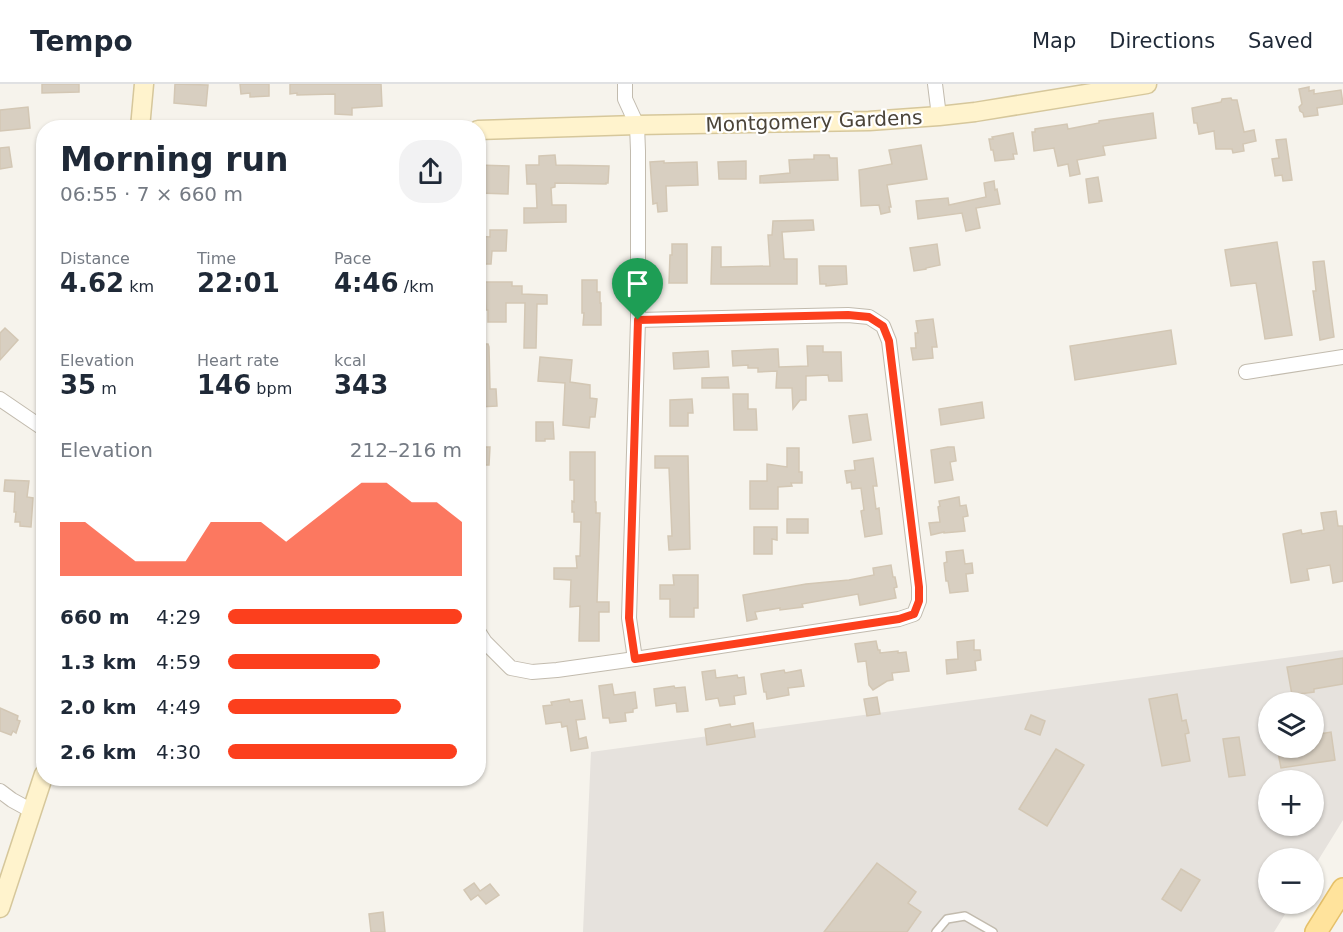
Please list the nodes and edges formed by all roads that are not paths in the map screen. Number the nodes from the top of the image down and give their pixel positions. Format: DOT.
graph roads {
  1 [pos="144,84"];
  2 [pos="625,84"];
  3 [pos="935,84"];
  4 [pos="1147,84"];
  5 [pos="939,116"];
  6 [pos="141,120"];
  7 [pos="637,125"];
  8 [pos="486,130"];
  9 [pos="638,320"];
  10 [pos="1343,357"];
  11 [pos="1246,372"];
  12 [pos="0,399"];
  13 [pos="36,424"];
  14 [pos="486,643"];
  15 [pos="635,659"];
  16 [pos="40,786"];
  17 [pos="0,791"];
  18 [pos="32,811"];
  19 [pos="1343,889"];
  20 [pos="0,908"];
  21 [pos="936,932"];
  22 [pos="993,932"];
  23 [pos="1316,932"];
  1 -- 6 [label="street"];
  2 -- 7 [label="street"];
  3 -- 5 [label="street"];
  4 -- 5 [label="street, Montgomery Gardens"];
  5 -- 7 [label="street, Montgomery Gardens"];
  7 -- 8 [label="street, Montgomery Gardens"];
  7 -- 9 [label="street"];
  9 -- 15 [label="street"];
  9 -- 15 [label="street"];
  10 -- 11 [label="street"];
  12 -- 13 [label="street"];
  14 -- 15 [label="street"];
  16 -- 18 [label="street"];
  17 -- 18 [label="street"];
  18 -- 20 [label="street"];
  19 -- 23 [label="main road"];
  21 -- 22 [label="lane"];
}
